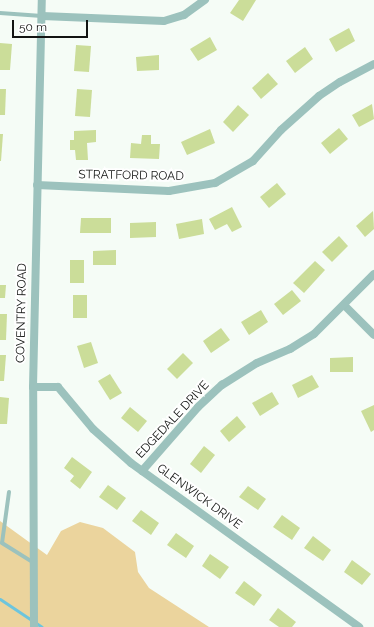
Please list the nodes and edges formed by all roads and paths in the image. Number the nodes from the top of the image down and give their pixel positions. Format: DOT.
graph roads {
  1 [pos="42,0"];
  2 [pos="205,0"];
  3 [pos="0,13"];
  4 [pos="42,16"];
  5 [pos="374,64"];
  6 [pos="37,185"];
  7 [pos="374,274"];
  8 [pos="344,305"];
  9 [pos="374,335"];
  10 [pos="33,387"];
  11 [pos="142,471"];
  12 [pos="9,492"];
  13 [pos="1,541"];
  14 [pos="34,563"];
  15 [pos="34,627"];
  16 [pos="358,627"];
  1 -- 4 [label="street, COVENTRY ROAD"];
  2 -- 4 [label="street"];
  3 -- 4 [label="lane"];
  4 -- 6 [label="street, COVENTRY ROAD"];
  5 -- 6 [label="street, STRATFORD ROAD"];
  6 -- 10 [label="street, COVENTRY ROAD"];
  7 -- 8 [label="street, EDGEDALE DRIVE"];
  8 -- 9 [label="street"];
  8 -- 11 [label="street, EDGEDALE DRIVE"];
  10 -- 11 [label="street, GLENWICK DRIVE"];
  10 -- 14 [label="street, COVENTRY ROAD"];
  11 -- 16 [label="street, GLENWICK DRIVE"];
  12 -- 13 [label="lane"];
  13 -- 14 [label="lane"];
  14 -- 15 [label="street, COVENTRY ROAD"];
}
